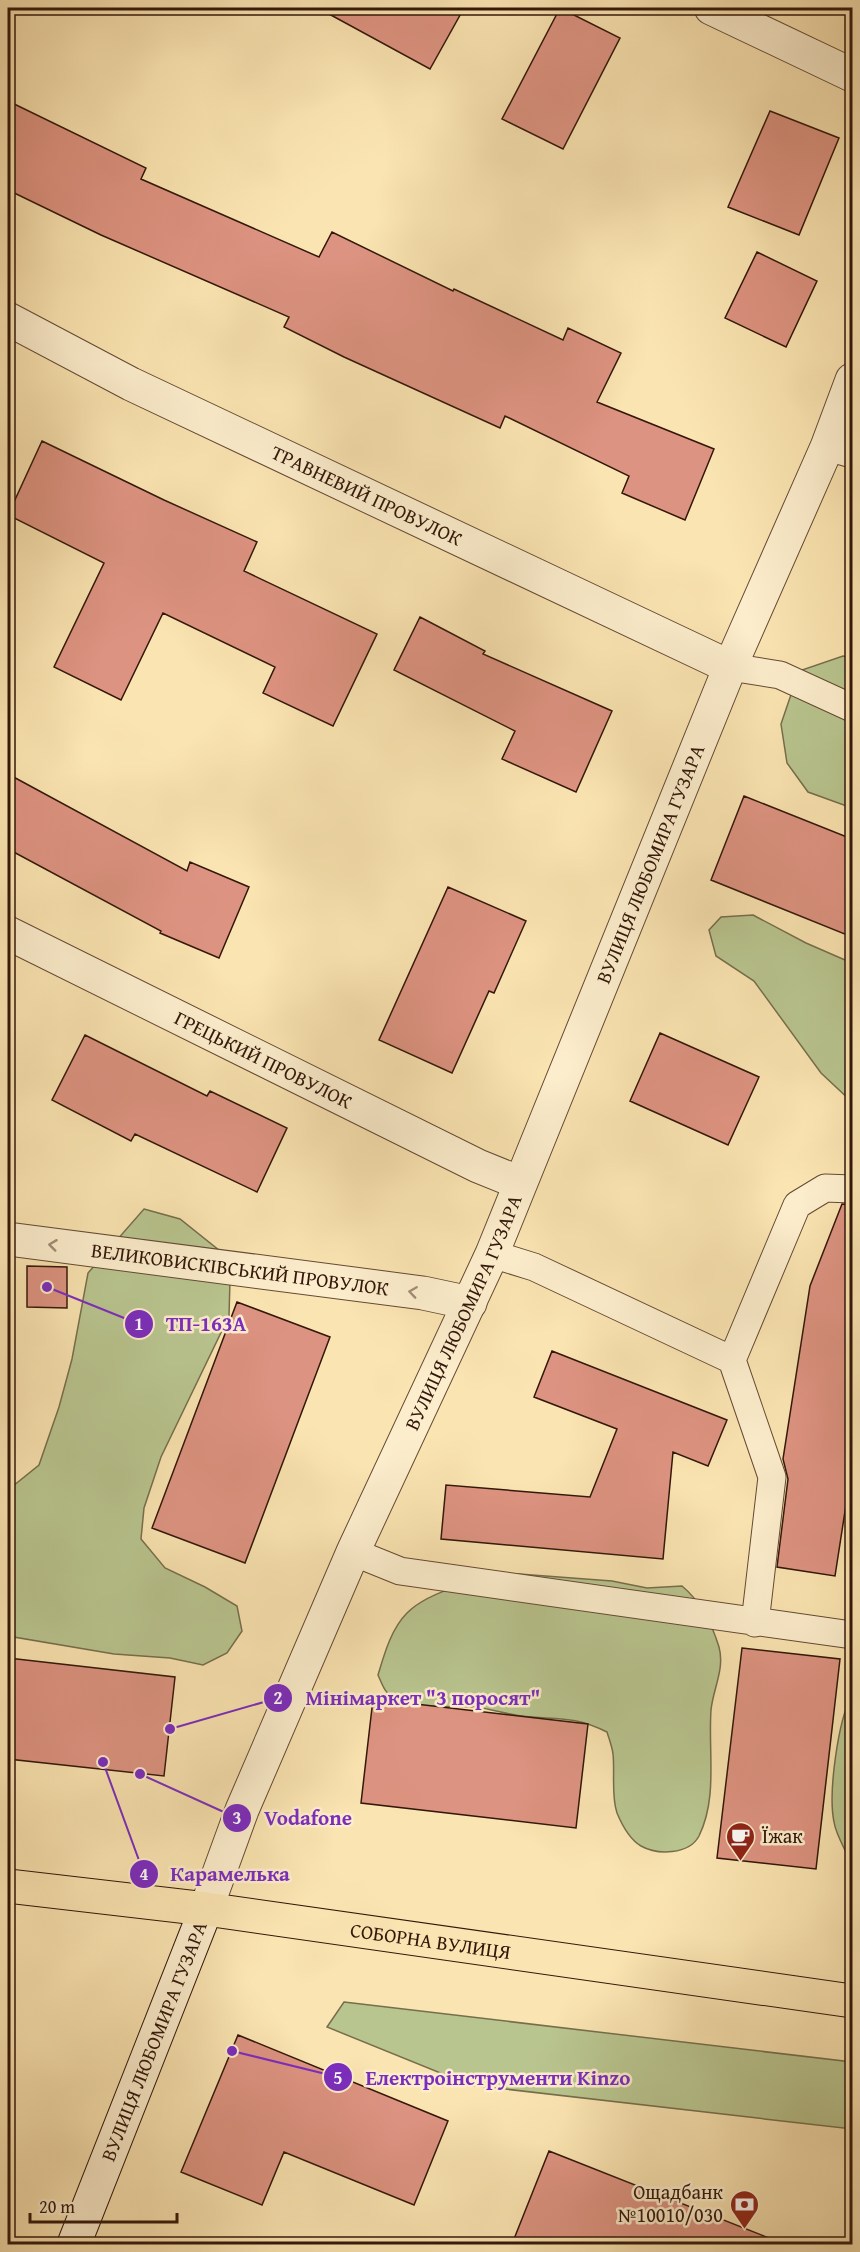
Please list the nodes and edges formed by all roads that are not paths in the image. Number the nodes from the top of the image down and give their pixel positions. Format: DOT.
graph roads {
  1 [pos="711,8"];
  2 [pos="852,75"];
  3 [pos="8,319"];
  4 [pos="852,380"];
  5 [pos="840,450"];
  6 [pos="730,667"];
  7 [pos="852,708"];
  8 [pos="8,933"];
  9 [pos="520,1183"];
  10 [pos="852,1189"];
  11 [pos="8,1239"];
  12 [pos="492,1254"];
  13 [pos="471,1303"];
  14 [pos="732,1360"];
  15 [pos="353,1552"];
  16 [pos="755,1623"];
  17 [pos="852,1635"];
  18 [pos="8,1886"];
  19 [pos="206,1909"];
  20 [pos="852,2001"];
  21 [pos="74,2244"];
  1 -- 2 [label="street"];
  3 -- 6 [label="street, ТРАВНЕВИЙ ПРОВУЛОК"];
  4 -- 5 [label="street, ВУЛИЦЯ ЛЮБОМИРА ГУЗАРА"];
  5 -- 6 [label="street, ВУЛИЦЯ ЛЮБОМИРА ГУЗАРА"];
  6 -- 7 [label="lane"];
  6 -- 9 [label="street, ВУЛИЦЯ ЛЮБОМИРА ГУЗАРА"];
  8 -- 9 [label="street, ГРЕЦЬКИЙ ПРОВУЛОК"];
  9 -- 12 [label="street, ВУЛИЦЯ ЛЮБОМИРА ГУЗАРА"];
  10 -- 14 [label="lane"];
  13 -- 11 [label="street, ВЕЛИКОВИСКІВСЬКИЙ ПРОВУЛОК, one-way"];
  12 -- 13 [label="street, ВУЛИЦЯ ЛЮБОМИРА ГУЗАРА"];
  12 -- 14 [label="lane"];
  13 -- 15 [label="street, ВУЛИЦЯ ЛЮБОМИРА ГУЗАРА"];
  14 -- 16 [label="lane"];
  15 -- 16 [label="lane"];
  15 -- 19 [label="street, ВУЛИЦЯ ЛЮБОМИРА ГУЗАРА"];
  16 -- 17 [label="lane"];
  18 -- 19 [label="main road, СОБОРНА ВУЛИЦЯ"];
  19 -- 20 [label="main road, СОБОРНА ВУЛИЦЯ"];
  19 -- 21 [label="street, ВУЛИЦЯ ЛЮБОМИРА ГУЗАРА"];
}
